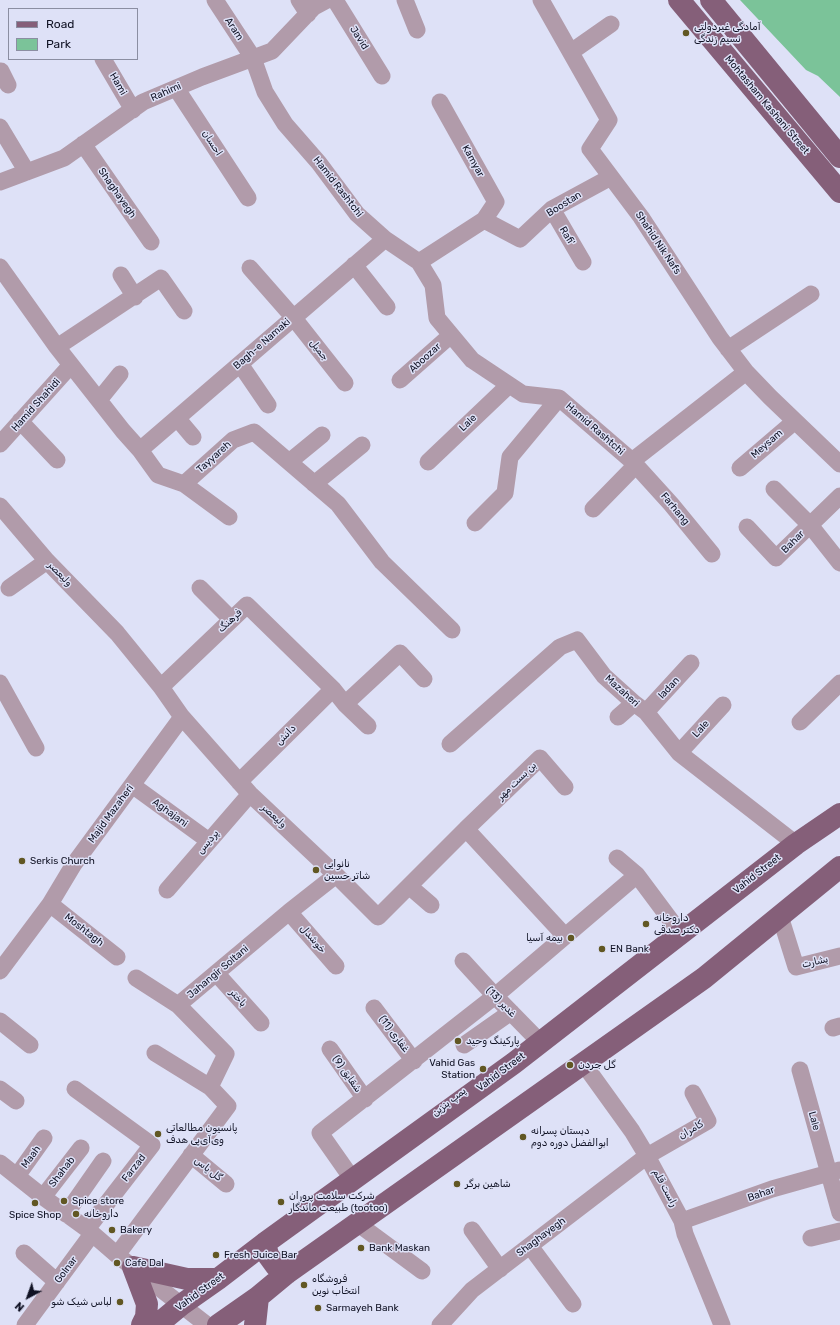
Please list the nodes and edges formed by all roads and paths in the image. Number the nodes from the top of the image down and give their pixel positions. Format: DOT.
graph roads {
  1 [pos="215,0"];
  2 [pos="299,0"];
  3 [pos="327,0"];
  4 [pos="335,0"];
  5 [pos="405,0"];
  6 [pos="679,0"];
  7 [pos="711,0"];
  8 [pos="543,1"];
  9 [pos="308,14"];
  10 [pos="611,24"];
  11 [pos="417,30"];
  12 [pos="571,52"];
  13 [pos="253,58"];
  14 [pos="104,60"];
  15 [pos="382,76"];
  16 [pos="176,88"];
  17 [pos="440,102"];
  18 [pos="133,110"];
  19 [pos="0,127"];
  20 [pos="83,144"];
  21 [pos="840,158"];
  22 [pos="27,172"];
  23 [pos="611,177"];
  24 [pos="0,182"];
  25 [pos="840,192"];
  26 [pos="248,198"];
  27 [pos="552,209"];
  28 [pos="484,220"];
  29 [pos="385,238"];
  30 [pos="151,242"];
  31 [pos="419,262"];
  32 [pos="583,262"];
  33 [pos="354,265"];
  34 [pos="0,267"];
  35 [pos="250,268"];
  36 [pos="121,274"];
  37 [pos="811,294"];
  38 [pos="134,296"];
  39 [pos="387,307"];
  40 [pos="184,311"];
  41 [pos="293,317"];
  42 [pos="451,335"];
  43 [pos="57,348"];
  44 [pos="728,349"];
  45 [pos="240,364"];
  46 [pos="71,365"];
  47 [pos="746,372"];
  48 [pos="120,374"];
  49 [pos="400,380"];
  50 [pos="345,383"];
  51 [pos="509,385"];
  52 [pos="560,398"];
  53 [pos="99,400"];
  54 [pos="268,405"];
  55 [pos="177,418"];
  56 [pos="795,421"];
  57 [pos="20,422"];
  58 [pos="322,435"];
  59 [pos="193,437"];
  60 [pos="0,444"];
  61 [pos="362,446"];
  62 [pos="140,450"];
  63 [pos="57,460"];
  64 [pos="289,462"];
  65 [pos="428,462"];
  66 [pos="634,463"];
  67 [pos="840,464"];
  68 [pos="740,468"];
  69 [pos="184,484"];
  70 [pos="314,484"];
  71 [pos="774,489"];
  72 [pos="840,496"];
  73 [pos="0,506"];
  74 [pos="592,509"];
  75 [pos="229,517"];
  76 [pos="475,523"];
  77 [pos="810,526"];
  78 [pos="747,528"];
  79 [pos="712,554"];
  80 [pos="47,561"];
  81 [pos="840,563"];
  82 [pos="9,588"];
  83 [pos="200,588"];
  84 [pos="231,620"];
  85 [pos="452,630"];
  86 [pos="691,663"];
  87 [pos="424,679"];
  88 [pos="0,683"];
  89 [pos="840,683"];
  90 [pos="161,687"];
  91 [pos="333,689"];
  92 [pos="345,704"];
  93 [pos="723,705"];
  94 [pos="640,708"];
  95 [pos="182,717"];
  96 [pos="618,717"];
  97 [pos="800,722"];
  98 [pos="368,726"];
  99 [pos="450,744"];
  100 [pos="36,748"];
  101 [pos="679,753"];
  102 [pos="132,785"];
  103 [pos="565,787"];
  104 [pos="244,788"];
  105 [pos="840,814"];
  106 [pos="466,829"];
  107 [pos="209,841"];
  108 [pos="796,844"];
  109 [pos="617,858"];
  110 [pos="840,867"];
  111 [pos="336,875"];
  112 [pos="637,875"];
  113 [pos="409,886"];
  114 [pos="167,890"];
  115 [pos="50,904"];
  116 [pos="431,905"];
  117 [pos="289,912"];
  118 [pos="780,916"];
  119 [pos="681,934"];
  120 [pos="565,936"];
  121 [pos="840,956"];
  122 [pos="117,957"];
  123 [pos="3,961"];
  124 [pos="463,961"];
  125 [pos="336,966"];
  126 [pos="216,973"];
  127 [pos="136,978"];
  128 [pos="495,996"];
  129 [pos="178,1005"];
  130 [pos="374,1008"];
  131 [pos="511,1012"];
  132 [pos="0,1021"];
  133 [pos="261,1023"];
  134 [pos="541,1043"];
  135 [pos="30,1045"];
  136 [pos="464,1045"];
  137 [pos="330,1049"];
  138 [pos="155,1053"];
  139 [pos="414,1061"];
  140 [pos="583,1063"];
  141 [pos="800,1070"];
  142 [pos="210,1087"];
  143 [pos="0,1089"];
  144 [pos="75,1089"];
  145 [pos="693,1093"];
  146 [pos="365,1099"];
  147 [pos="16,1100"];
  148 [pos="44,1138"];
  149 [pos="81,1148"];
  150 [pos="191,1155"];
  151 [pos="647,1156"];
  152 [pos="104,1162"];
  153 [pos="0,1163"];
  154 [pos="834,1172"];
  155 [pos="17,1176"];
  156 [pos="353,1180"];
  157 [pos="226,1184"];
  158 [pos="43,1197"];
  159 [pos="840,1213"];
  160 [pos="66,1214"];
  161 [pos="682,1221"];
  162 [pos="357,1223"];
  163 [pos="472,1230"];
  164 [pos="840,1230"];
  165 [pos="89,1231"];
  166 [pos="811,1238"];
  167 [pos="265,1243"];
  168 [pos="530,1246"];
  169 [pos="24,1253"];
  170 [pos="125,1261"];
  171 [pos="500,1269"];
  172 [pos="422,1271"];
  173 [pos="287,1273"];
  174 [pos="218,1279"];
  175 [pos="56,1282"];
  176 [pos="258,1297"];
  177 [pos="573,1304"];
  178 [pos="181,1305"];
  179 [pos="25,1325"];
  180 [pos="142,1325"];
  181 [pos="157,1325"];
  182 [pos="207,1325"];
  183 [pos="218,1325"];
  184 [pos="255,1325"];
  185 [pos="440,1325"];
  186 [pos="722,1325"];
  1 -- 13 [label="street, Aram"];
  2 -- 9 [label="street"];
  3 -- 9 [label="street, Rahimi"];
  4 -- 15 [label="street, Javid"];
  5 -- 11 [label="street"];
  6 -- 25 [label="main road, Mohtasham Kashani Street"];
  7 -- 21 [label="main road"];
  8 -- 12 [label="street, Shahid Nik Nafs"];
  9 -- 13 [label="street, Rahimi"];
  10 -- 12 [label="street"];
  12 -- 23 [label="street, Shahid Nik Nafs"];
  13 -- 16 [label="street, Rahimi"];
  13 -- 29 [label="street, Hamid Rashtchi"];
  14 -- 18 [label="street, Hami"];
  16 -- 18 [label="street, Rahimi"];
  16 -- 26 [label="street, احسان"];
  17 -- 28 [label="street, Kamyar"];
  18 -- 20 [label="street, Rahimi"];
  19 -- 22 [label="street"];
  20 -- 22 [label="street, Rahimi"];
  20 -- 30 [label="street, Shaghayegh"];
  22 -- 24 [label="street, Rahimi"];
  23 -- 27 [label="street, Boostan"];
  23 -- 44 [label="street, Shahid Nik Nafs"];
  27 -- 28 [label="street, Boostan"];
  27 -- 32 [label="street, Rafi'"];
  28 -- 31 [label="street"];
  29 -- 31 [label="street, Hamid Rashtchi"];
  29 -- 33 [label="street, Bagh-e Namaki"];
  31 -- 42 [label="street, Hamid Rashtchi"];
  33 -- 39 [label="street"];
  33 -- 41 [label="street, Bagh-e Namaki"];
  34 -- 43 [label="street"];
  35 -- 41 [label="street, جمیل"];
  36 -- 38 [label="street"];
  37 -- 44 [label="street"];
  38 -- 40 [label="street"];
  38 -- 43 [label="street"];
  41 -- 45 [label="street, Bagh-e Namaki"];
  41 -- 50 [label="street, جمیل"];
  42 -- 49 [label="street, Aboozar"];
  42 -- 51 [label="street, Hamid Rashtchi"];
  43 -- 46 [label="street"];
  44 -- 47 [label="street, Shahid Nik Nafs"];
  45 -- 54 [label="street"];
  45 -- 55 [label="street, Bagh-e Namaki"];
  46 -- 53 [label="street"];
  46 -- 57 [label="street, Hamid Shahidi"];
  47 -- 56 [label="street, Shahid Nik Nafs"];
  47 -- 66 [label="street, Hamid Rashtchi"];
  48 -- 53 [label="street"];
  51 -- 52 [label="street, Hamid Rashtchi"];
  51 -- 65 [label="street, Lale"];
  52 -- 66 [label="street, Hamid Rashtchi"];
  52 -- 76 [label="street"];
  53 -- 62 [label="street"];
  55 -- 59 [label="street"];
  55 -- 62 [label="street, Bagh-e Namaki"];
  56 -- 67 [label="street, Shahid Nik Nafs"];
  56 -- 68 [label="street, Meysam"];
  57 -- 60 [label="street, Hamid Shahidi"];
  57 -- 63 [label="street"];
  58 -- 64 [label="street"];
  61 -- 70 [label="street"];
  62 -- 69 [label="street"];
  64 -- 69 [label="street, Tayyareh"];
  64 -- 70 [label="street, Tayyareh"];
  66 -- 74 [label="street"];
  66 -- 79 [label="street, Farhang"];
  69 -- 75 [label="street"];
  70 -- 85 [label="street, Tayyareh"];
  71 -- 77 [label="street"];
  72 -- 77 [label="street, Bahar"];
  73 -- 80 [label="street, ولیعصر"];
  77 -- 78 [label="street, Bahar"];
  77 -- 81 [label="street"];
  80 -- 82 [label="street"];
  80 -- 90 [label="street, ولیعصر"];
  83 -- 84 [label="street"];
  84 -- 90 [label="street, فرهنگ"];
  84 -- 91 [label="street, فرهنگ"];
  86 -- 94 [label="street, ladan"];
  87 -- 92 [label="street"];
  88 -- 100 [label="street"];
  89 -- 97 [label="street"];
  90 -- 95 [label="street, ولیعصر"];
  91 -- 92 [label="street"];
  91 -- 104 [label="street, دانش"];
  92 -- 98 [label="street"];
  93 -- 101 [label="street, Lale"];
  94 -- 96 [label="street, ladan"];
  94 -- 99 [label="street, Mazaheri"];
  94 -- 101 [label="street, Mazaheri"];
  95 -- 102 [label="street, Majid Mazaheri"];
  95 -- 104 [label="street, ولیعصر"];
  101 -- 108 [label="street, Mazaheri"];
  102 -- 107 [label="street, Aghajani"];
  102 -- 115 [label="street, Majid Mazaheri"];
  103 -- 106 [label="street, بن بست مهر"];
  104 -- 107 [label="street, پردیس"];
  104 -- 111 [label="street, ولیعصر"];
  105 -- 108 [label="main road, Vahid Street"];
  106 -- 113 [label="street, ولیعصر"];
  106 -- 120 [label="street"];
  107 -- 114 [label="street, پردیس"];
  108 -- 119 [label="main road, Vahid Street"];
  109 -- 112 [label="street"];
  110 -- 118 [label="main road"];
  111 -- 113 [label="street, ولیعصر"];
  111 -- 117 [label="street, Jahangir Soltani"];
  112 -- 119 [label="street"];
  112 -- 120 [label="street"];
  113 -- 116 [label="street"];
  115 -- 122 [label="street, Moshtagh"];
  115 -- 123 [label="street, Majid Mazaheri"];
  117 -- 125 [label="street, خوشدل"];
  117 -- 126 [label="street, Jahangir Soltani"];
  118 -- 121 [label="street, بشارت"];
  118 -- 140 [label="main road"];
  119 -- 134 [label="main road, Vahid Street"];
  120 -- 128 [label="street"];
  124 -- 128 [label="street, غدیر (13)"];
  126 -- 129 [label="street, Jahangir Soltani"];
  126 -- 133 [label="street, باختر"];
  127 -- 129 [label="street"];
  128 -- 131 [label="street, غدیر (13)"];
  128 -- 139 [label="street"];
  129 -- 142 [label="street, Jahangir Soltani"];
  130 -- 139 [label="street, غفاری (11)"];
  131 -- 134 [label="street, غدیر (13)"];
  131 -- 136 [label="street"];
  132 -- 135 [label="street"];
  134 -- 156 [label="main road, Vahid Street"];
  137 -- 146 [label="street, شقایق (9)"];
  138 -- 142 [label="street"];
  139 -- 146 [label="street"];
  140 -- 151 [label="street, راست قلم"];
  140 -- 162 [label="main road"];
  141 -- 154 [label="street, Lale"];
  142 -- 150 [label="street"];
  143 -- 147 [label="street"];
  144 -- 165 [label="street, Farzad"];
  145 -- 151 [label="street, کامران"];
  146 -- 156 [label="street"];
  148 -- 155 [label="street, Maah"];
  149 -- 158 [label="street, Shahab"];
  150 -- 157 [label="street, گل یاس"];
  150 -- 170 [label="street"];
  151 -- 161 [label="street, راست قلم"];
  151 -- 168 [label="street, Shaghayegh"];
  152 -- 160 [label="street"];
  153 -- 155 [label="street"];
  154 -- 159 [label="street, Lale"];
  154 -- 161 [label="street, Bahar"];
  155 -- 158 [label="street"];
  156 -- 167 [label="main road, Vahid Street"];
  158 -- 160 [label="street"];
  160 -- 165 [label="street"];
  161 -- 186 [label="street, راست قلم"];
  162 -- 172 [label="street"];
  162 -- 173 [label="main road"];
  163 -- 171 [label="street"];
  164 -- 166 [label="street"];
  165 -- 170 [label="street"];
  165 -- 175 [label="street, Golnar"];
  167 -- 173 [label="main road"];
  167 -- 174 [label="main road, Vahid Street"];
  168 -- 171 [label="street, Shaghayegh"];
  168 -- 177 [label="street"];
  169 -- 175 [label="street"];
  170 -- 174 [label="main road"];
  170 -- 178 [label="street"];
  170 -- 180 [label="main road"];
  171 -- 185 [label="street, Shaghayegh"];
  173 -- 176 [label="main road"];
  174 -- 178 [label="main road, Vahid Street"];
  175 -- 179 [label="street, Golnar"];
  176 -- 183 [label="main road"];
  176 -- 184 [label="main road"];
  178 -- 181 [label="main road, Vahid Street"];
  178 -- 182 [label="street"];
}
